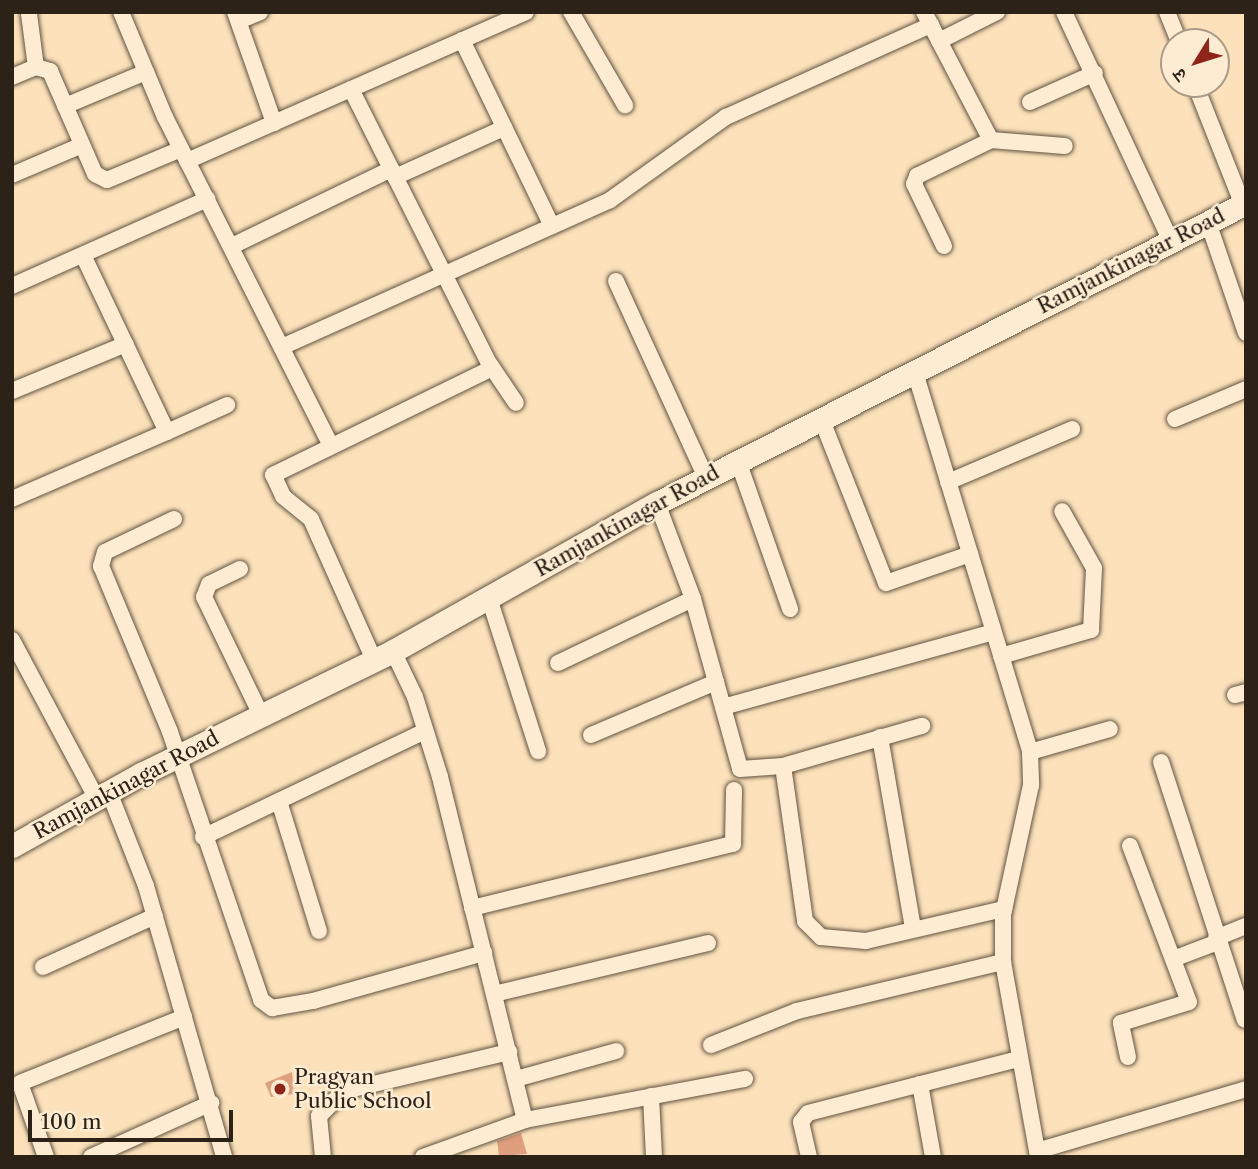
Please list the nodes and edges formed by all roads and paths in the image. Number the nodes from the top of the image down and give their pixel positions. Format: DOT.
graph roads {
  1 [pos="121,12"];
  2 [pos="260,12"];
  3 [pos="526,12"];
  4 [pos="571,12"];
  5 [pos="997,12"];
  6 [pos="1064,12"];
  7 [pos="29,14"];
  8 [pos="237,17"];
  9 [pos="928,19"];
  10 [pos="462,40"];
  11 [pos="939,41"];
  12 [pos="36,66"];
  13 [pos="146,72"];
  14 [pos="1095,74"];
  15 [pos="12,77"];
  16 [pos="351,89"];
  17 [pos="1201,98"];
  18 [pos="1030,102"];
  19 [pos="625,105"];
  20 [pos="65,106"];
  21 [pos="274,123"];
  22 [pos="504,128"];
  23 [pos="991,140"];
  24 [pos="82,145"];
  25 [pos="1065,146"];
  26 [pos="184,155"];
  27 [pos="393,173"];
  28 [pos="12,175"];
  29 [pos="208,199"];
  30 [pos="1244,204"];
  31 [pos="550,222"];
  32 [pos="1208,222"];
  33 [pos="1171,241"];
  34 [pos="232,246"];
  35 [pos="944,246"];
  36 [pos="84,257"];
  37 [pos="442,271"];
  38 [pos="616,281"];
  39 [pos="12,286"];
  40 [pos="1242,312"];
  41 [pos="1246,333"];
  42 [pos="126,344"];
  43 [pos="284,346"];
  44 [pos="492,368"];
  45 [pos="914,369"];
  46 [pos="1246,389"];
  47 [pos="12,391"];
  48 [pos="516,403"];
  49 [pos="227,405"];
  50 [pos="821,418"];
  51 [pos="1175,419"];
  52 [pos="1072,429"];
  53 [pos="167,432"];
  54 [pos="330,443"];
  55 [pos="738,461"];
  56 [pos="706,478"];
  57 [pos="948,482"];
  58 [pos="12,499"];
  59 [pos="657,503"];
  60 [pos="1062,512"];
  61 [pos="174,519"];
  62 [pos="970,554"];
  63 [pos="240,569"];
  64 [pos="489,598"];
  65 [pos="693,599"];
  66 [pos="790,609"];
  67 [pos="993,632"];
  68 [pos="12,640"];
  69 [pos="383,655"];
  70 [pos="1001,656"];
  71 [pos="558,663"];
  72 [pos="716,682"];
  73 [pos="723,707"];
  74 [pos="261,715"];
  75 [pos="922,726"];
  76 [pos="1110,729"];
  77 [pos="425,732"];
  78 [pos="590,734"];
  79 [pos="880,737"];
  80 [pos="538,751"];
  81 [pos="1030,752"];
  82 [pos="176,757"];
  83 [pos="1161,762"];
  84 [pos="783,765"];
  85 [pos="734,790"];
  86 [pos="103,795"];
  87 [pos="279,801"];
  88 [pos="203,836"];
  89 [pos="12,846"];
  90 [pos="1129,846"];
  91 [pos="472,908"];
  92 [pos="1004,909"];
  93 [pos="155,916"];
  94 [pos="1246,926"];
  95 [pos="913,928"];
  96 [pos="319,931"];
  97 [pos="1217,940"];
  98 [pos="708,943"];
  99 [pos="484,953"];
  100 [pos="1172,959"];
  101 [pos="1003,962"];
  102 [pos="43,967"];
  103 [pos="495,995"];
  104 [pos="184,1017"];
  105 [pos="1245,1020"];
  106 [pos="711,1045"];
  107 [pos="617,1051"];
  108 [pos="509,1052"];
  109 [pos="1128,1057"];
  110 [pos="1018,1059"];
  111 [pos="516,1079"];
  112 [pos="745,1079"];
  113 [pos="16,1081"];
  114 [pos="920,1084"];
  115 [pos="1246,1089"];
  116 [pos="651,1096"];
  117 [pos="211,1103"];
  118 [pos="525,1120"];
  119 [pos="1037,1154"];
  120 [pos="46,1157"];
  121 [pos="91,1157"];
  122 [pos="224,1157"];
  123 [pos="323,1157"];
  124 [pos="423,1157"];
  125 [pos="654,1157"];
  126 [pos="809,1157"];
  127 [pos="933,1157"];
  1 -- 13 [label="street"];
  2 -- 8 [label="street"];
  3 -- 10 [label="street"];
  4 -- 19 [label="street"];
  5 -- 11 [label="street"];
  6 -- 14 [label="street"];
  7 -- 12 [label="street"];
  8 -- 21 [label="street"];
  9 -- 11 [label="street"];
  9 -- 31 [label="street"];
  10 -- 16 [label="street"];
  10 -- 22 [label="street"];
  11 -- 23 [label="street"];
  12 -- 15 [label="street"];
  12 -- 20 [label="street"];
  13 -- 20 [label="street"];
  13 -- 26 [label="street"];
  14 -- 18 [label="street"];
  14 -- 33 [label="street"];
  16 -- 21 [label="street"];
  16 -- 27 [label="street"];
  17 -- 30 [label="street"];
  20 -- 24 [label="street"];
  21 -- 26 [label="street"];
  22 -- 27 [label="street"];
  22 -- 31 [label="street"];
  23 -- 25 [label="street"];
  23 -- 35 [label="street"];
  24 -- 26 [label="street"];
  24 -- 28 [label="street"];
  26 -- 29 [label="street"];
  27 -- 34 [label="street"];
  27 -- 37 [label="street"];
  29 -- 34 [label="street"];
  29 -- 36 [label="street"];
  30 -- 32 [label="street, Ramjankinagar Road"];
  31 -- 37 [label="street"];
  32 -- 33 [label="street, Ramjankinagar Road"];
  32 -- 40 [label="street"];
  33 -- 45 [label="street, Ramjankinagar Road"];
  34 -- 43 [label="street"];
  36 -- 39 [label="street"];
  36 -- 42 [label="street"];
  37 -- 43 [label="street"];
  37 -- 44 [label="street"];
  38 -- 56 [label="street"];
  40 -- 41 [label="street"];
  42 -- 47 [label="street"];
  42 -- 53 [label="street"];
  43 -- 54 [label="street"];
  44 -- 48 [label="street"];
  44 -- 54 [label="street"];
  45 -- 50 [label="street, Ramjankinagar Road"];
  45 -- 57 [label="street"];
  46 -- 51 [label="street"];
  49 -- 53 [label="street"];
  50 -- 55 [label="street, Ramjankinagar Road"];
  50 -- 62 [label="street"];
  52 -- 57 [label="street"];
  53 -- 58 [label="street"];
  54 -- 69 [label="street"];
  55 -- 56 [label="street, Ramjankinagar Road"];
  55 -- 66 [label="street"];
  56 -- 59 [label="street, Ramjankinagar Road"];
  57 -- 62 [label="street"];
  59 -- 64 [label="street, Ramjankinagar Road"];
  59 -- 65 [label="street"];
  60 -- 70 [label="street"];
  61 -- 82 [label="street"];
  62 -- 67 [label="street"];
  63 -- 74 [label="street"];
  64 -- 69 [label="street, Ramjankinagar Road"];
  64 -- 80 [label="street"];
  65 -- 71 [label="street"];
  65 -- 72 [label="street"];
  67 -- 70 [label="street"];
  67 -- 73 [label="street"];
  68 -- 86 [label="street"];
  69 -- 74 [label="street, Ramjankinagar Road"];
  69 -- 77 [label="street"];
  70 -- 81 [label="street"];
  72 -- 73 [label="street"];
  72 -- 78 [label="street"];
  73 -- 84 [label="street"];
  74 -- 82 [label="street, Ramjankinagar Road"];
  75 -- 79 [label="street"];
  76 -- 81 [label="street"];
  77 -- 87 [label="street"];
  77 -- 91 [label="street"];
  79 -- 84 [label="street"];
  79 -- 95 [label="street"];
  81 -- 92 [label="street"];
  82 -- 86 [label="street, Ramjankinagar Road"];
  82 -- 88 [label="street"];
  83 -- 97 [label="street"];
  84 -- 95 [label="street"];
  85 -- 91 [label="street"];
  86 -- 89 [label="street, Ramjankinagar Road"];
  86 -- 93 [label="street"];
  87 -- 88 [label="street"];
  87 -- 96 [label="street"];
  88 -- 99 [label="street"];
  90 -- 100 [label="street"];
  91 -- 99 [label="street"];
  92 -- 95 [label="street"];
  92 -- 101 [label="street"];
  93 -- 102 [label="street"];
  93 -- 104 [label="street"];
  94 -- 97 [label="street"];
  97 -- 100 [label="street"];
  97 -- 105 [label="street"];
  98 -- 103 [label="street"];
  99 -- 103 [label="street"];
  100 -- 109 [label="street"];
  101 -- 106 [label="street"];
  101 -- 110 [label="street"];
  103 -- 108 [label="street"];
  104 -- 113 [label="street"];
  104 -- 117 [label="street"];
  107 -- 111 [label="street"];
  108 -- 111 [label="street"];
  108 -- 123 [label="street"];
  110 -- 114 [label="street"];
  110 -- 119 [label="street"];
  111 -- 118 [label="street"];
  112 -- 116 [label="street"];
  113 -- 120 [label="street"];
  114 -- 126 [label="street"];
  114 -- 127 [label="street"];
  115 -- 119 [label="street"];
  116 -- 118 [label="street"];
  116 -- 125 [label="street"];
  117 -- 121 [label="street"];
  117 -- 122 [label="street"];
  118 -- 124 [label="street"];
}
